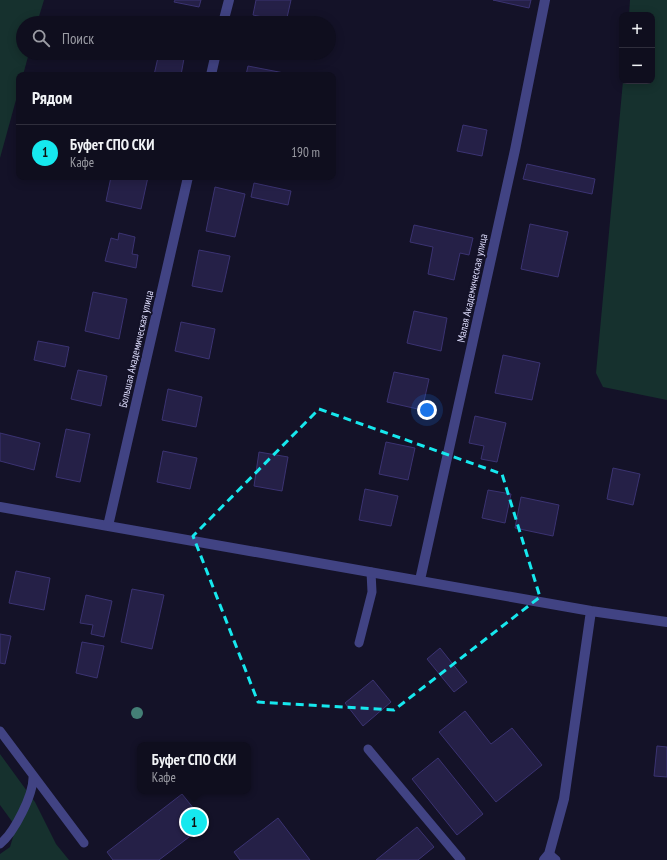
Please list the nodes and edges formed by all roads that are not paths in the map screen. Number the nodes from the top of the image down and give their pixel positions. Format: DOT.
graph roads {
  1 [pos="229,0"];
  2 [pos="545,0"];
  3 [pos="225,16"];
  4 [pos="214,60"];
  5 [pos="212,72"];
  6 [pos="187,180"];
  7 [pos="0,507"];
  8 [pos="108,526"];
  9 [pos="371,572"];
  10 [pos="420,580"];
  11 [pos="591,611"];
  12 [pos="667,622"];
  13 [pos="359,643"];
  14 [pos="0,731"];
  15 [pos="368,749"];
  16 [pos="33,776"];
  17 [pos="84,843"];
  18 [pos="0,844"];
  19 [pos="550,858"];
  20 [pos="461,860"];
  1 -- 3 [label="street"];
  2 -- 10 [label="street, Малая Академическая улица"];
  4 -- 5 [label="street"];
  6 -- 8 [label="street, Большая Академическая улица"];
  7 -- 8 [label="street"];
  8 -- 9 [label="street"];
  9 -- 10 [label="street"];
  9 -- 13 [label="lane"];
  10 -- 11 [label="street"];
  11 -- 12 [label="street"];
  11 -- 19 [label="street"];
  14 -- 16 [label="lane"];
  15 -- 20 [label="lane"];
  16 -- 17 [label="lane"];
  16 -- 18 [label="lane"];
}
